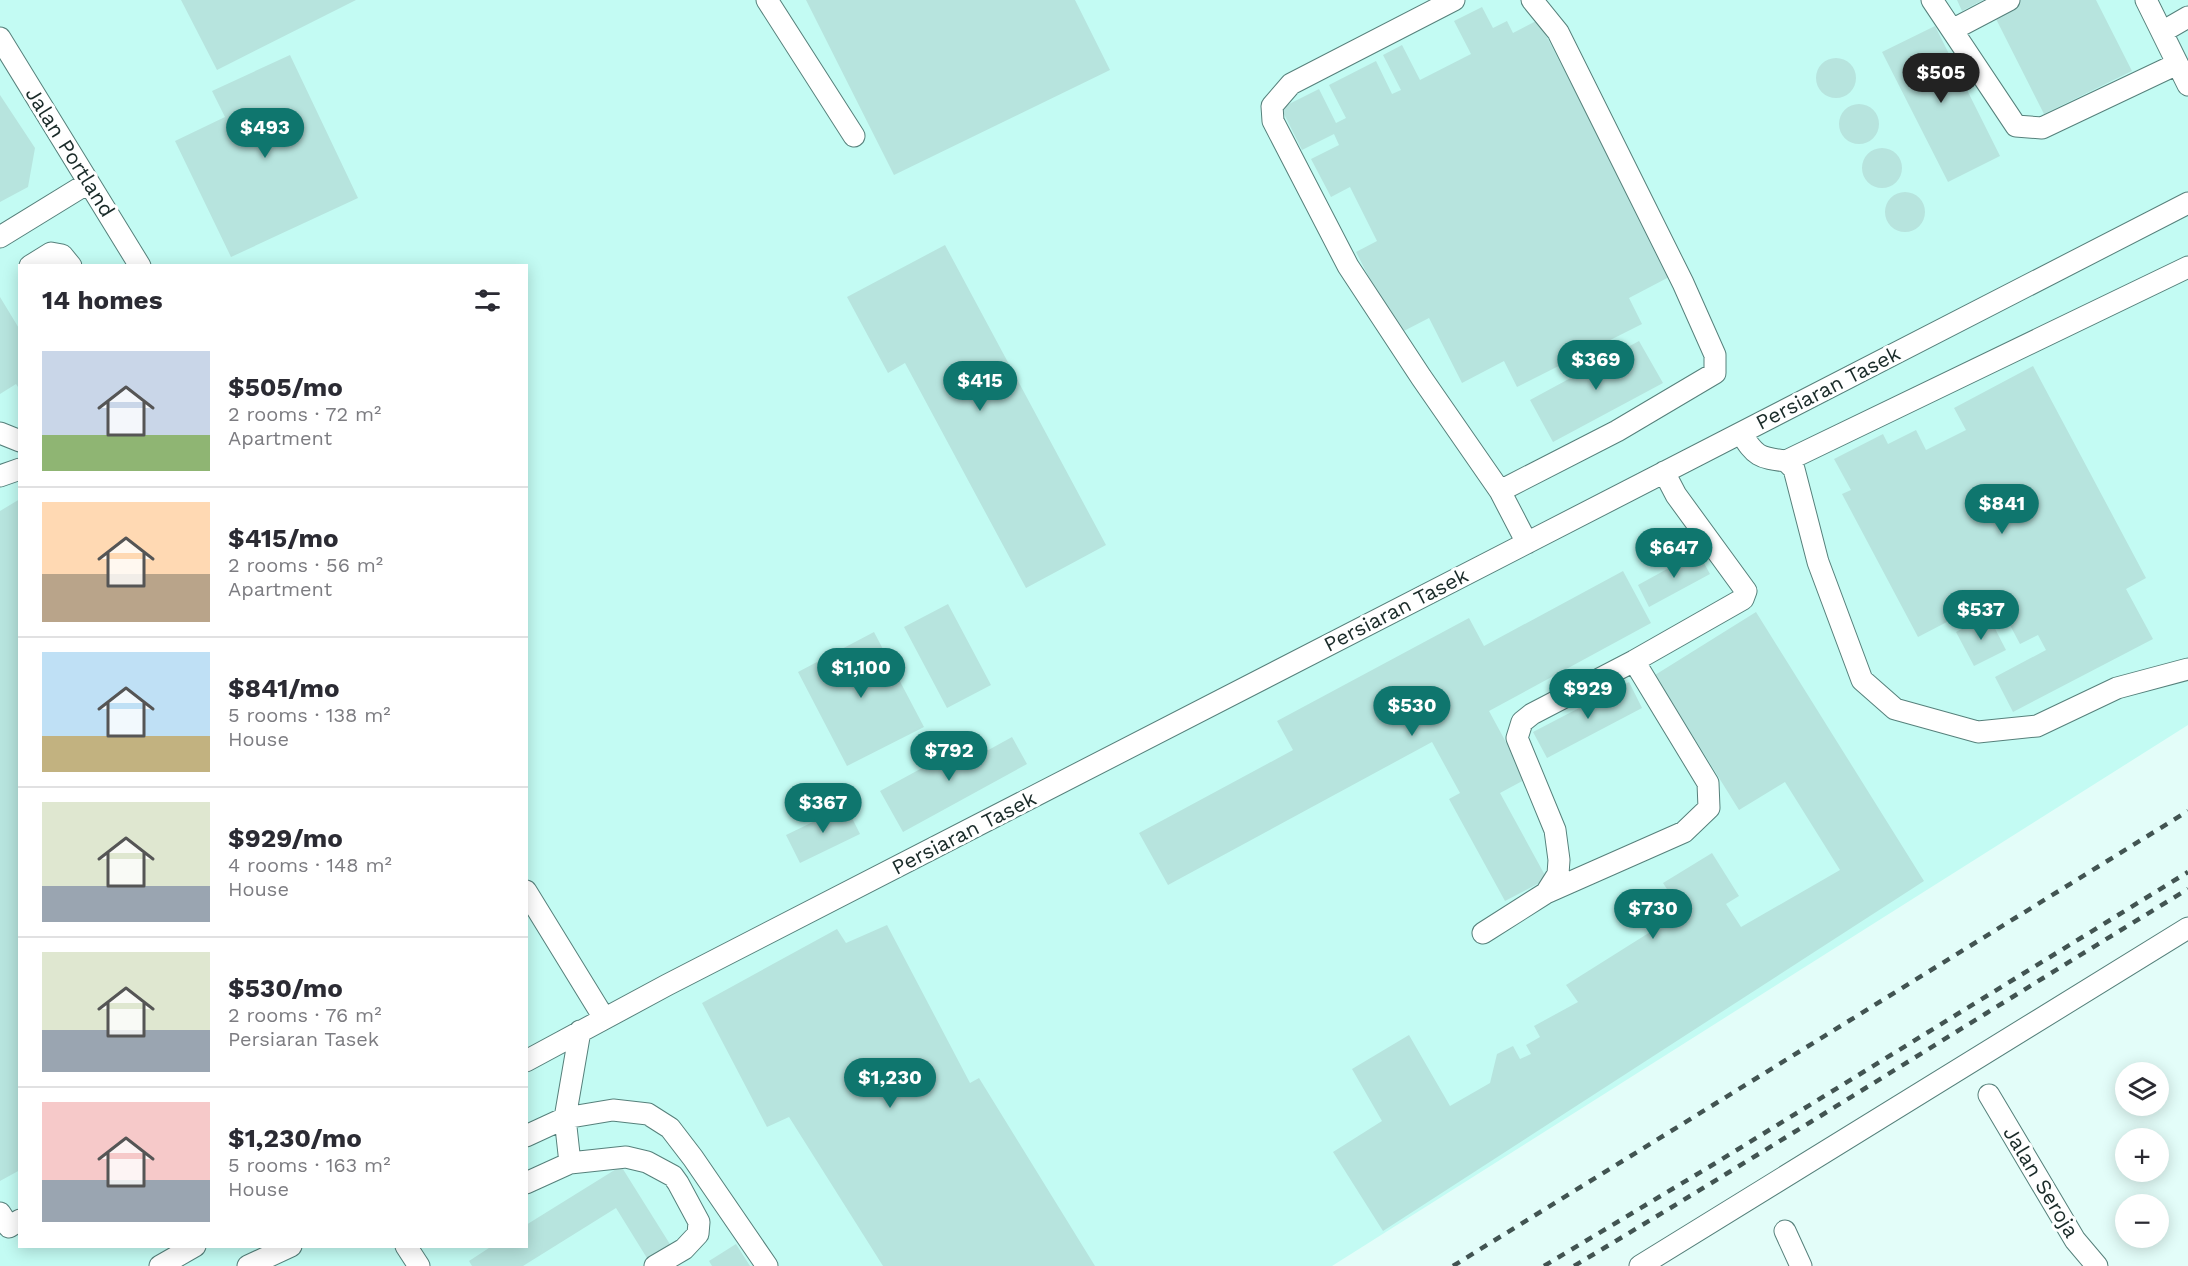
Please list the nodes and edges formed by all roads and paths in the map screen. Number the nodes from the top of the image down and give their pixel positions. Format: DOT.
graph roads {
  1 [pos="767,0"];
  2 [pos="1455,0"];
  3 [pos="1532,0"];
  4 [pos="1932,0"];
  5 [pos="2009,0"];
  6 [pos="2146,0"];
  7 [pos="2188,17"];
  8 [pos="1952,30"];
  9 [pos="2162,32"];
  10 [pos="0,38"];
  11 [pos="2177,64"];
  12 [pos="2188,85"];
  13 [pos="854,136"];
  14 [pos="88,183"];
  15 [pos="2188,203"];
  16 [pos="0,237"];
  17 [pos="33,264"];
  18 [pos="69,264"];
  19 [pos="139,264"];
  20 [pos="2188,267"];
  21 [pos="0,433"];
  22 [pos="1741,433"];
  23 [pos="18,440"];
  24 [pos="1786,461"];
  25 [pos="18,470"];
  26 [pos="1664,472"];
  27 [pos="0,476"];
  28 [pos="1500,491"];
  29 [pos="1527,543"];
  30 [pos="1635,660"];
  31 [pos="2188,669"];
  32 [pos="1546,893"];
  33 [pos="528,894"];
  34 [pos="2188,928"];
  35 [pos="1482,933"];
  36 [pos="604,1018"];
  37 [pos="580,1031"];
  38 [pos="528,1060"];
  39 [pos="1989,1095"];
  40 [pos="565,1118"];
  41 [pos="528,1135"];
  42 [pos="693,1158"];
  43 [pos="570,1163"];
  44 [pos="673,1176"];
  45 [pos="528,1182"];
  46 [pos="0,1213"];
  47 [pos="18,1221"];
  48 [pos="1785,1231"];
  49 [pos="192,1248"];
  50 [pos="287,1248"];
  51 [pos="407,1248"];
  52 [pos="160,1266"];
  53 [pos="249,1266"];
  54 [pos="419,1266"];
  55 [pos="655,1266"];
  56 [pos="767,1266"];
  57 [pos="1640,1266"];
  58 [pos="1801,1266"];
  59 [pos="2097,1266"];
  1 -- 13 [label="street"];
  2 -- 28 [label="street"];
  3 -- 28 [label="street"];
  4 -- 8 [label="street"];
  5 -- 8 [label="street"];
  6 -- 9 [label="street"];
  7 -- 9 [label="street"];
  8 -- 11 [label="street"];
  9 -- 11 [label="street"];
  10 -- 14 [label="street, Jalan Portland"];
  11 -- 12 [label="street"];
  14 -- 16 [label="street"];
  14 -- 19 [label="street, Jalan Portland"];
  15 -- 22 [label="street, Persiaran Tasek"];
  17 -- 18 [label="street"];
  20 -- 24 [label="street"];
  21 -- 23 [label="street"];
  22 -- 24 [label="street"];
  22 -- 26 [label="street, Persiaran Tasek"];
  24 -- 31 [label="street"];
  25 -- 27 [label="street"];
  26 -- 29 [label="street, Persiaran Tasek"];
  26 -- 30 [label="street"];
  28 -- 29 [label="street"];
  29 -- 36 [label="street, Persiaran Tasek"];
  30 -- 32 [label="street"];
  30 -- 32 [label="street"];
  32 -- 35 [label="street"];
  33 -- 36 [label="street"];
  34 -- 57 [label="street"];
  36 -- 37 [label="street, Persiaran Tasek"];
  37 -- 38 [label="street, Persiaran Tasek"];
  37 -- 40 [label="street"];
  39 -- 59 [label="street, Jalan Seroja"];
  40 -- 41 [label="street"];
  40 -- 42 [label="street"];
  40 -- 43 [label="street"];
  42 -- 44 [label="street"];
  42 -- 56 [label="street"];
  43 -- 44 [label="street"];
  43 -- 45 [label="street"];
  44 -- 55 [label="street"];
  46 -- 47 [label="street"];
  48 -- 58 [label="street"];
  49 -- 52 [label="street"];
  50 -- 53 [label="street"];
  51 -- 54 [label="street"];
}
